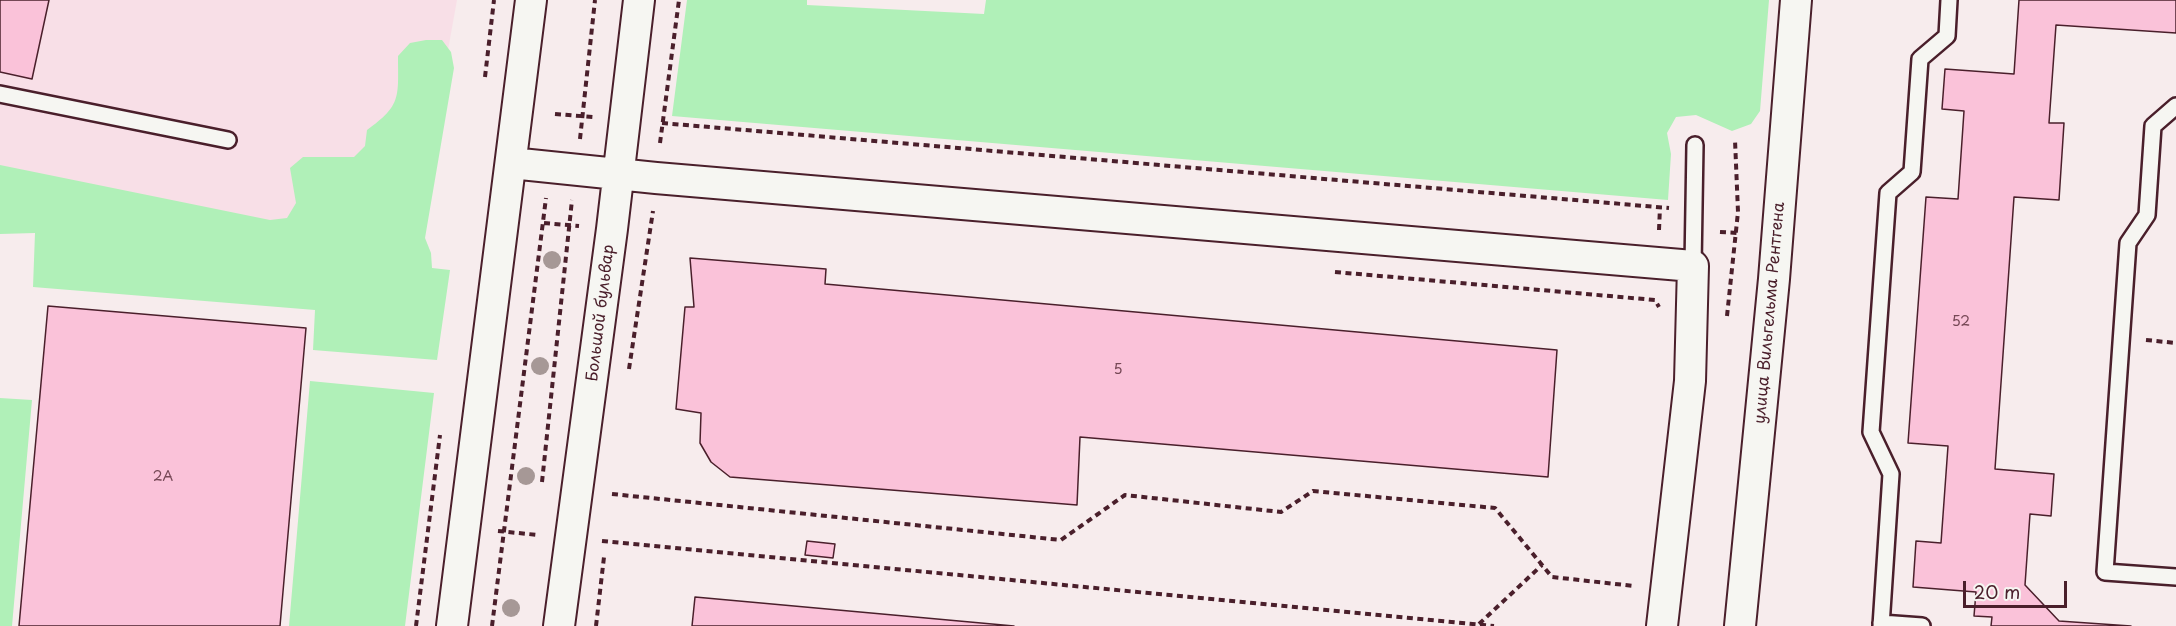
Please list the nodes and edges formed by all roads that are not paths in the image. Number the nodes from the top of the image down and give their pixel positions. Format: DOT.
graph roads {
  1 [pos="531,0"];
  2 [pos="639,0"];
  3 [pos="1796,0"];
  4 [pos="1949,0"];
  5 [pos="0,94"];
  6 [pos="2176,106"];
  7 [pos="228,140"];
  8 [pos="1695,144"];
  9 [pos="511,163"];
  10 [pos="618,174"];
  11 [pos="1693,266"];
  12 [pos="2176,577"];
  13 [pos="1881,625"];
  14 [pos="452,626"];
  15 [pos="559,626"];
  16 [pos="1662,626"];
  17 [pos="1740,626"];
  18 [pos="1922,626"];
  1 -- 9 [label="street"];
  2 -- 10 [label="street, Большой бульвар"];
  3 -- 17 [label="street, улица Вильгельма Рентгена"];
  4 -- 13 [label="lane"];
  5 -- 7 [label="lane"];
  6 -- 12 [label="lane"];
  8 -- 11 [label="lane"];
  9 -- 10 [label="street"];
  9 -- 14 [label="street"];
  10 -- 11 [label="street"];
  10 -- 15 [label="street, Большой бульвар"];
  11 -- 16 [label="street"];
  13 -- 18 [label="lane"];
}
